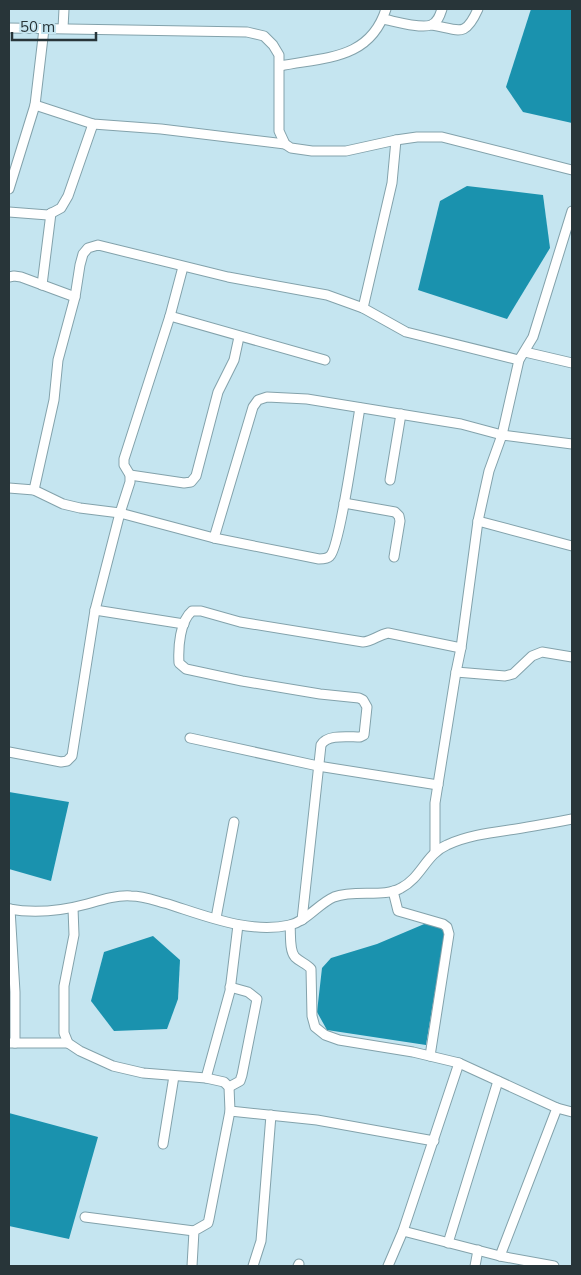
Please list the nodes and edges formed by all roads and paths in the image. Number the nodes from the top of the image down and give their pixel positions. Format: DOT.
graph roads {
  1 [pos="64,9"];
  2 [pos="386,9"];
  3 [pos="442,9"];
  4 [pos="478,9"];
  5 [pos="383,19"];
  6 [pos="432,25"];
  7 [pos="9,28"];
  8 [pos="63,28"];
  9 [pos="44,29"];
  10 [pos="280,66"];
  11 [pos="36,105"];
  12 [pos="93,124"];
  13 [pos="396,140"];
  14 [pos="285,144"];
  15 [pos="572,170"];
  16 [pos="9,189"];
  17 [pos="572,211"];
  18 [pos="9,212"];
  19 [pos="51,214"];
  20 [pos="183,267"];
  21 [pos="9,277"];
  22 [pos="42,285"];
  23 [pos="75,297"];
  24 [pos="362,308"];
  25 [pos="170,316"];
  26 [pos="239,337"];
  27 [pos="525,352"];
  28 [pos="325,360"];
  29 [pos="519,360"];
  30 [pos="572,363"];
  31 [pos="360,408"];
  32 [pos="401,414"];
  33 [pos="502,435"];
  34 [pos="572,444"];
  35 [pos="130,475"];
  36 [pos="390,480"];
  37 [pos="9,488"];
  38 [pos="34,490"];
  39 [pos="344,503"];
  40 [pos="120,513"];
  41 [pos="478,521"];
  42 [pos="214,538"];
  43 [pos="572,546"];
  44 [pos="394,557"];
  45 [pos="95,610"];
  46 [pos="184,624"];
  47 [pos="461,648"];
  48 [pos="572,657"];
  49 [pos="456,672"];
  50 [pos="190,738"];
  51 [pos="9,752"];
  52 [pos="318,766"];
  53 [pos="438,785"];
  54 [pos="572,819"];
  55 [pos="234,822"];
  56 [pos="435,852"];
  57 [pos="393,891"];
  58 [pos="73,908"];
  59 [pos="9,909"];
  60 [pos="216,918"];
  61 [pos="302,920"];
  62 [pos="238,925"];
  63 [pos="290,925"];
  64 [pos="230,987"];
  65 [pos="68,1042"];
  66 [pos="12,1043"];
  67 [pos="430,1056"];
  68 [pos="458,1063"];
  69 [pos="174,1076"];
  70 [pos="206,1078"];
  71 [pos="498,1081"];
  72 [pos="230,1087"];
  73 [pos="557,1108"];
  74 [pos="230,1111"];
  75 [pos="572,1112"];
  76 [pos="271,1115"];
  77 [pos="434,1141"];
  78 [pos="163,1144"];
  79 [pos="85,1217"];
  80 [pos="194,1231"];
  81 [pos="403,1231"];
  82 [pos="448,1243"];
  83 [pos="478,1250"];
  84 [pos="500,1256"];
  85 [pos="192,1266"];
  86 [pos="253,1266"];
  87 [pos="388,1266"];
  88 [pos="475,1266"];
  89 [pos="554,1266"];
  1 -- 8 [label="street"];
  2 -- 5 [label="street"];
  3 -- 6 [label="street"];
  4 -- 6 [label="street"];
  5 -- 6 [label="street"];
  5 -- 10 [label="street"];
  7 -- 9 [label="street"];
  8 -- 9 [label="street"];
  8 -- 10 [label="street"];
  9 -- 11 [label="street"];
  10 -- 14 [label="street"];
  11 -- 12 [label="street"];
  11 -- 16 [label="street"];
  12 -- 14 [label="street"];
  12 -- 19 [label="street"];
  13 -- 14 [label="street"];
  13 -- 15 [label="street"];
  13 -- 24 [label="street"];
  17 -- 27 [label="street"];
  18 -- 19 [label="street"];
  19 -- 22 [label="street"];
  20 -- 23 [label="street"];
  20 -- 24 [label="street"];
  20 -- 25 [label="street"];
  21 -- 22 [label="street"];
  22 -- 23 [label="street"];
  23 -- 38 [label="street"];
  24 -- 29 [label="street"];
  25 -- 26 [label="street"];
  25 -- 35 [label="street"];
  26 -- 28 [label="street"];
  26 -- 35 [label="street"];
  27 -- 29 [label="street"];
  27 -- 30 [label="street"];
  29 -- 33 [label="street"];
  31 -- 32 [label="street"];
  31 -- 39 [label="street"];
  31 -- 42 [label="street"];
  32 -- 33 [label="street"];
  32 -- 36 [label="street"];
  33 -- 34 [label="street"];
  33 -- 41 [label="street"];
  35 -- 40 [label="street"];
  37 -- 38 [label="street"];
  38 -- 40 [label="street"];
  39 -- 42 [label="street"];
  39 -- 44 [label="street"];
  40 -- 42 [label="street"];
  40 -- 45 [label="street"];
  41 -- 43 [label="street"];
  41 -- 47 [label="street"];
  45 -- 46 [label="street"];
  45 -- 51 [label="street"];
  46 -- 47 [label="street"];
  46 -- 52 [label="street"];
  47 -- 49 [label="street"];
  48 -- 49 [label="street"];
  49 -- 53 [label="street"];
  50 -- 52 [label="street"];
  52 -- 53 [label="street"];
  52 -- 61 [label="street"];
  53 -- 56 [label="street"];
  54 -- 56 [label="street"];
  55 -- 60 [label="street"];
  56 -- 57 [label="street"];
  57 -- 61 [label="street"];
  57 -- 67 [label="street"];
  58 -- 59 [label="street"];
  58 -- 60 [label="street"];
  58 -- 65 [label="street"];
  59 -- 66 [label="street"];
  60 -- 62 [label="street"];
  61 -- 63 [label="street"];
  62 -- 63 [label="street"];
  62 -- 64 [label="street"];
  63 -- 67 [label="street"];
  64 -- 70 [label="street"];
  64 -- 72 [label="street"];
  65 -- 66 [label="street"];
  65 -- 69 [label="street"];
  67 -- 68 [label="street"];
  68 -- 71 [label="street"];
  68 -- 77 [label="street"];
  69 -- 70 [label="street"];
  69 -- 78 [label="street"];
  70 -- 72 [label="street"];
  71 -- 73 [label="street"];
  71 -- 82 [label="street"];
  72 -- 74 [label="street"];
  73 -- 75 [label="street"];
  73 -- 84 [label="street"];
  74 -- 76 [label="street"];
  74 -- 80 [label="street"];
  76 -- 77 [label="street"];
  76 -- 86 [label="street"];
  77 -- 81 [label="street"];
  79 -- 80 [label="street"];
  80 -- 85 [label="street"];
  81 -- 82 [label="street"];
  81 -- 87 [label="street"];
  82 -- 83 [label="street"];
  83 -- 84 [label="street"];
  83 -- 88 [label="street"];
  84 -- 89 [label="street"];
}
